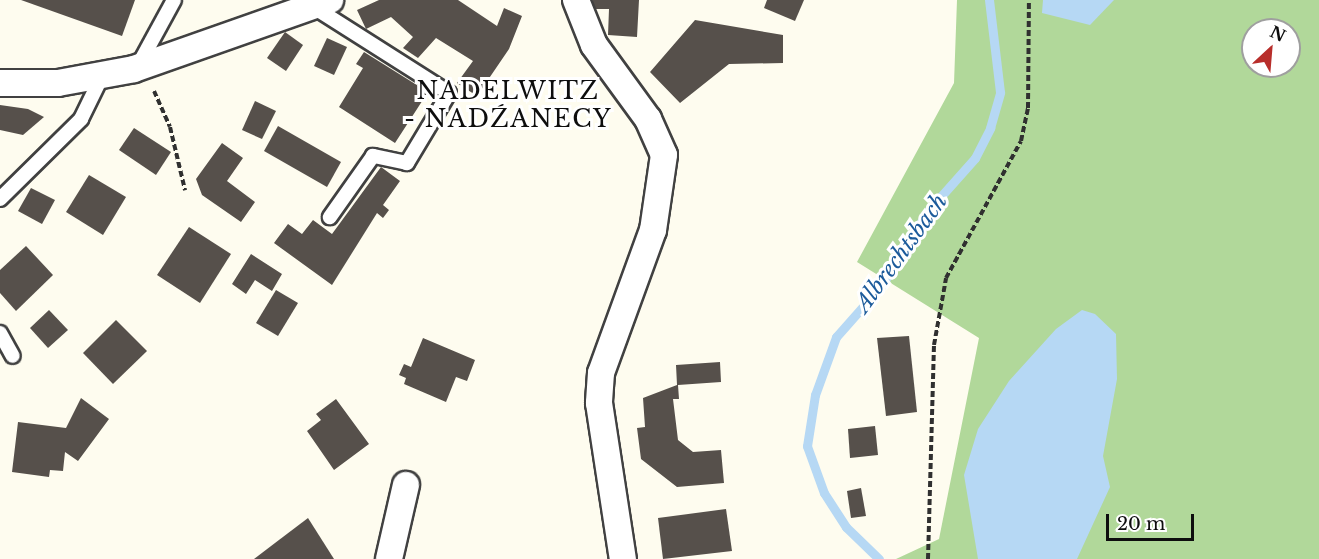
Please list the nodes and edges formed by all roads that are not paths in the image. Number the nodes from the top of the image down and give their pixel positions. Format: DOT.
graph roads {
  1 [pos="174,0"];
  2 [pos="576,0"];
  3 [pos="321,3"];
  4 [pos="144,65"];
  5 [pos="102,76"];
  6 [pos="0,83"];
  7 [pos="0,198"];
  8 [pos="330,217"];
  9 [pos="0,333"];
  10 [pos="14,356"];
  11 [pos="406,485"];
  12 [pos="388,559"];
  13 [pos="623,559"];
  1 -- 4 [label="lane"];
  2 -- 13 [label="street"];
  3 -- 4 [label="street"];
  3 -- 8 [label="lane"];
  4 -- 5 [label="street"];
  5 -- 6 [label="street"];
  5 -- 7 [label="lane"];
  9 -- 10 [label="lane"];
  11 -- 12 [label="street"];
}
